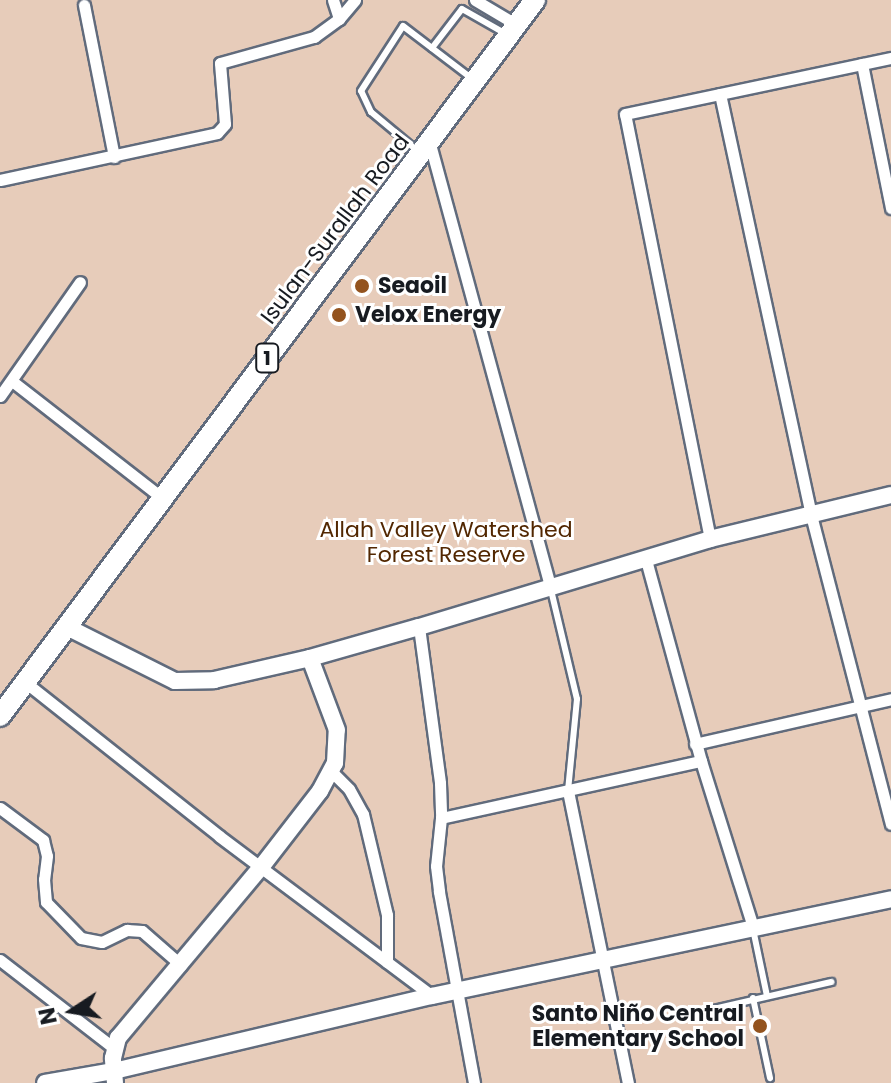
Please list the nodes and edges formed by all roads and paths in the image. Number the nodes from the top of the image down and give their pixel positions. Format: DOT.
graph roads {
  1 [pos="333,0"];
  2 [pos="355,0"];
  3 [pos="475,0"];
  4 [pos="535,0"];
  5 [pos="84,5"];
  6 [pos="339,19"];
  7 [pos="513,30"];
  8 [pos="432,48"];
  9 [pos="891,58"];
  10 [pos="862,64"];
  11 [pos="475,82"];
  12 [pos="720,94"];
  13 [pos="426,149"];
  14 [pos="114,157"];
  15 [pos="0,180"];
  16 [pos="891,208"];
  17 [pos="80,282"];
  18 [pos="12,381"];
  19 [pos="1,393"];
  20 [pos="891,495"];
  21 [pos="161,497"];
  22 [pos="811,515"];
  23 [pos="710,539"];
  24 [pos="646,560"];
  25 [pos="550,587"];
  26 [pos="65,626"];
  27 [pos="419,627"];
  28 [pos="310,658"];
  29 [pos="25,682"];
  30 [pos="891,699"];
  31 [pos="862,705"];
  32 [pos="0,716"];
  33 [pos="695,744"];
  34 [pos="701,761"];
  35 [pos="331,771"];
  36 [pos="568,791"];
  37 [pos="0,808"];
  38 [pos="441,818"];
  39 [pos="891,824"];
  40 [pos="262,866"];
  41 [pos="891,899"];
  42 [pos="753,927"];
  43 [pos="604,959"];
  44 [pos="0,960"];
  45 [pos="387,962"];
  46 [pos="181,965"];
  47 [pos="831,982"];
  48 [pos="458,991"];
  49 [pos="432,996"];
  50 [pos="767,996"];
  51 [pos="753,998"];
  52 [pos="696,1013"];
  53 [pos="114,1048"];
  54 [pos="115,1077"];
  55 [pos="770,1078"];
  56 [pos="45,1083"];
  57 [pos="474,1083"];
  58 [pos="628,1083"];
  1 -- 6 [label="street"];
  2 -- 6 [label="street"];
  3 -- 7 [label="street"];
  4 -- 7 [label="highway, Isulan-Surallah Road / 1"];
  5 -- 14 [label="street"];
  6 -- 14 [label="street"];
  7 -- 8 [label="lane"];
  7 -- 11 [label="highway, Isulan-Surallah Road / 1"];
  8 -- 11 [label="lane"];
  8 -- 13 [label="lane"];
  9 -- 10 [label="street"];
  10 -- 12 [label="street"];
  10 -- 16 [label="street"];
  11 -- 13 [label="highway, Isulan-Surallah Road / 1"];
  12 -- 22 [label="street"];
  12 -- 23 [label="street"];
  13 -- 21 [label="highway, Isulan-Surallah Road / 1"];
  13 -- 25 [label="street"];
  14 -- 15 [label="street"];
  17 -- 18 [label="street"];
  18 -- 19 [label="street"];
  18 -- 21 [label="street"];
  20 -- 22 [label="street"];
  21 -- 26 [label="highway, Isulan-Surallah Road / 1"];
  22 -- 23 [label="street"];
  22 -- 31 [label="street"];
  23 -- 24 [label="street"];
  24 -- 25 [label="street"];
  24 -- 33 [label="street"];
  25 -- 27 [label="street"];
  25 -- 36 [label="lane"];
  26 -- 28 [label="street"];
  26 -- 29 [label="highway, Isulan-Surallah Road / 1"];
  27 -- 28 [label="street"];
  27 -- 38 [label="street"];
  28 -- 35 [label="street"];
  29 -- 32 [label="highway, Isulan-Surallah Road / 1"];
  29 -- 40 [label="street"];
  30 -- 31 [label="street"];
  31 -- 33 [label="street"];
  31 -- 39 [label="street"];
  33 -- 34 [label="street"];
  34 -- 36 [label="street"];
  34 -- 42 [label="street"];
  35 -- 40 [label="street"];
  35 -- 45 [label="street"];
  36 -- 38 [label="street"];
  36 -- 43 [label="street"];
  37 -- 46 [label="street"];
  38 -- 48 [label="street"];
  40 -- 45 [label="street"];
  40 -- 46 [label="street"];
  41 -- 42 [label="street"];
  42 -- 43 [label="street"];
  42 -- 50 [label="lane"];
  43 -- 48 [label="street"];
  43 -- 58 [label="street"];
  44 -- 53 [label="street"];
  45 -- 49 [label="street"];
  46 -- 53 [label="street"];
  47 -- 50 [label="lane"];
  48 -- 49 [label="street"];
  48 -- 57 [label="street"];
  49 -- 54 [label="street"];
  50 -- 51 [label="lane"];
  51 -- 52 [label="lane"];
  51 -- 55 [label="lane"];
  53 -- 54 [label="street"];
  54 -- 56 [label="street"];
}
